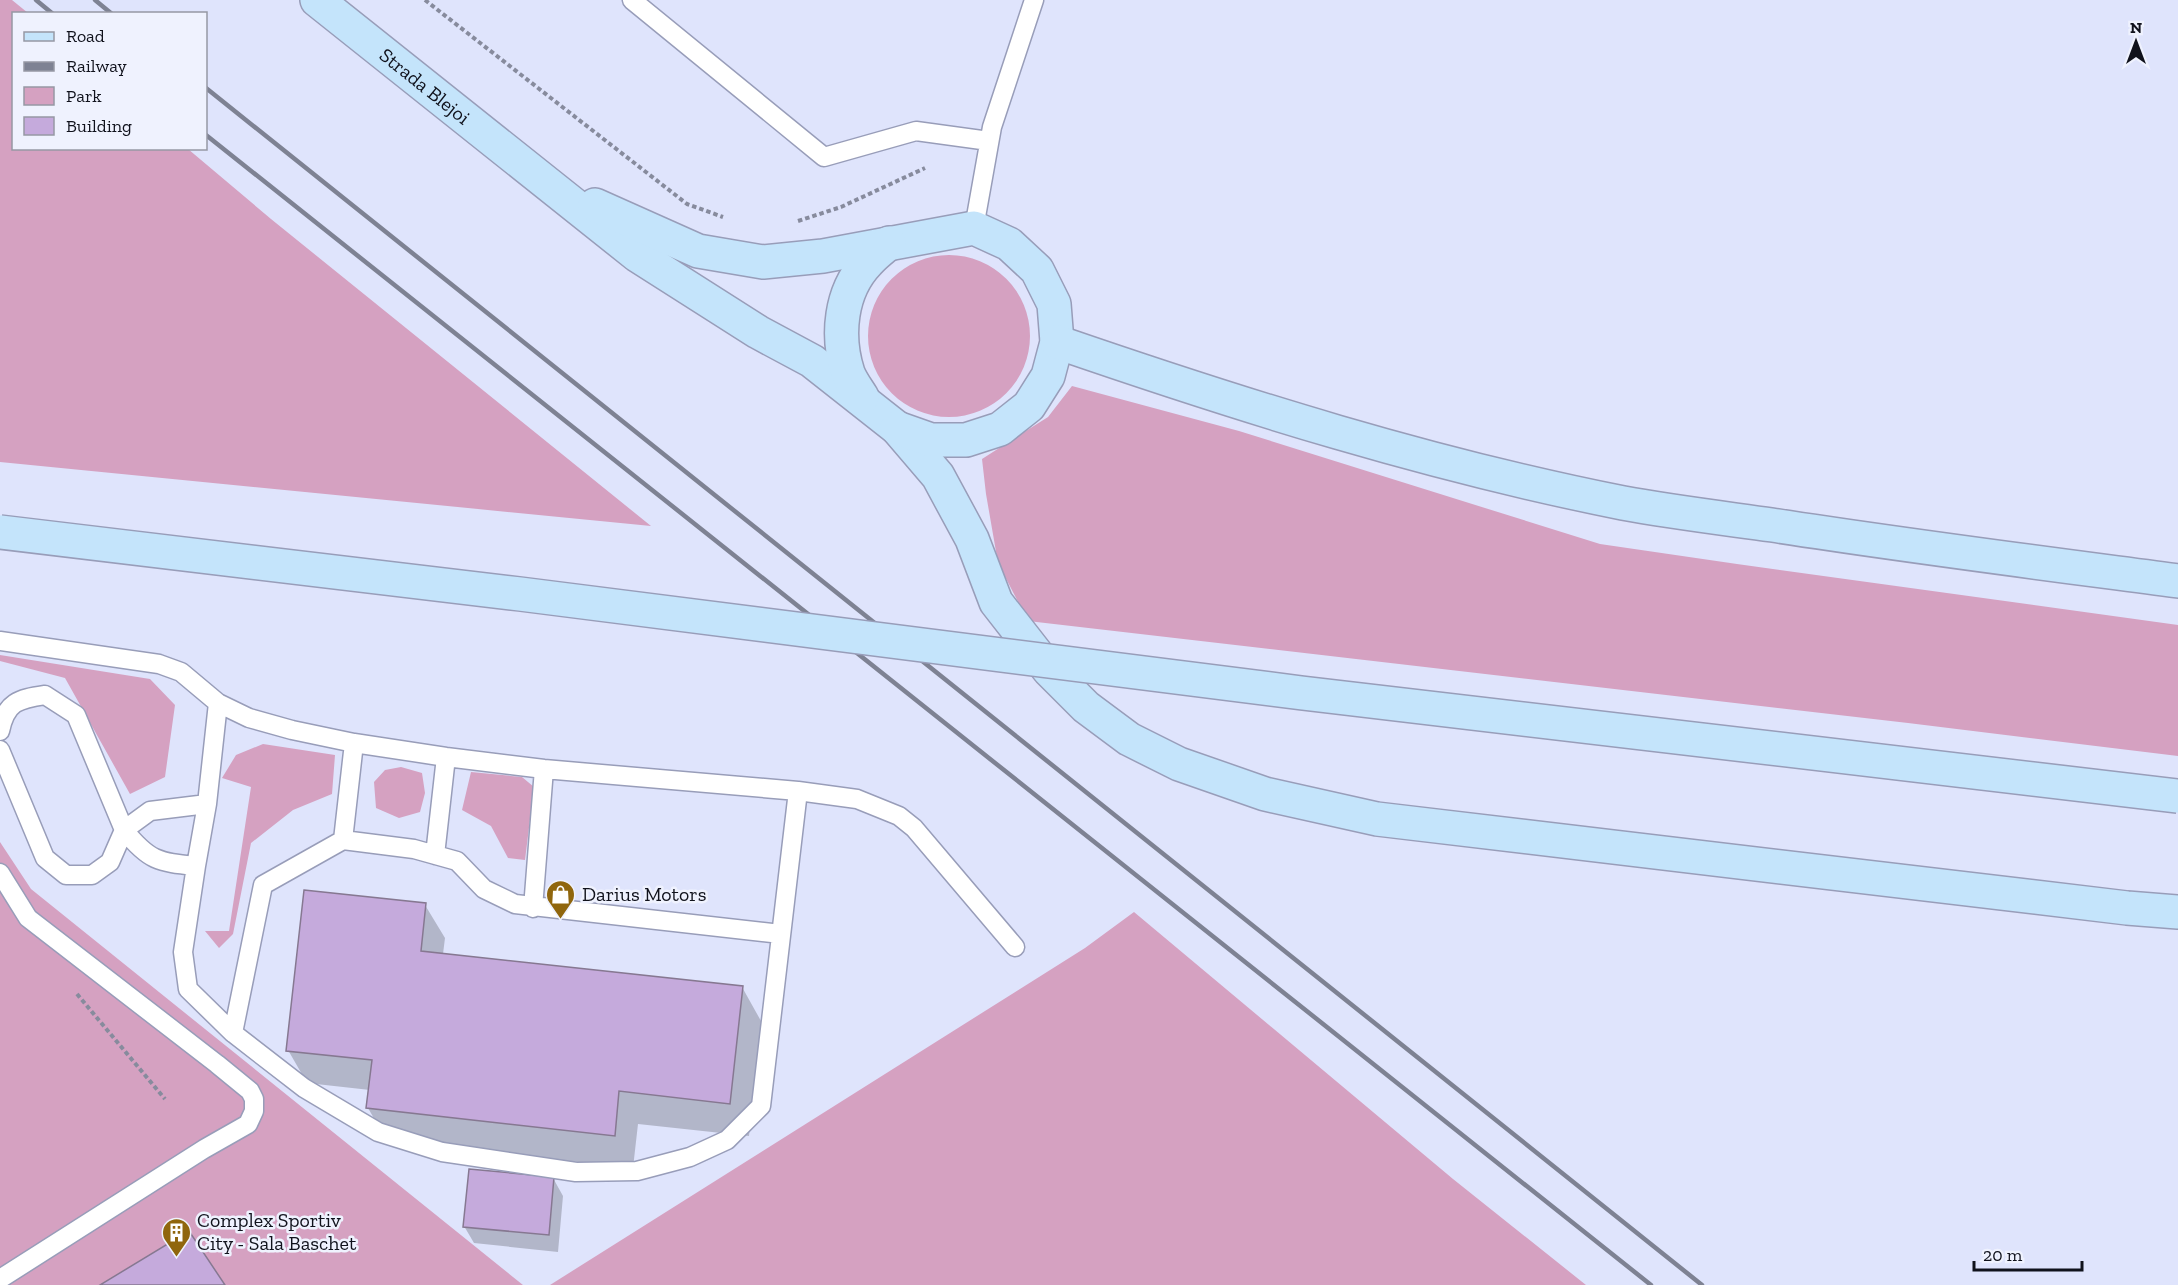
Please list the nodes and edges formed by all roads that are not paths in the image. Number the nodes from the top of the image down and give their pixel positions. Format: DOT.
graph roads {
  1 [pos="317,0"];
  2 [pos="632,0"];
  3 [pos="1034,0"];
  4 [pos="989,141"];
  5 [pos="532,173"];
  6 [pos="974,228"];
  7 [pos="889,243"];
  8 [pos="1057,342"];
  9 [pos="864,400"];
  10 [pos="897,428"];
  11 [pos="0,532"];
  12 [pos="2178,581"];
  13 [pos="0,641"];
  14 [pos="218,703"];
  15 [pos="0,731"];
  16 [pos="354,743"];
  17 [pos="0,750"];
  18 [pos="446,757"];
  19 [pos="544,769"];
  20 [pos="798,791"];
  21 [pos="2178,796"];
  22 [pos="207,804"];
  23 [pos="124,830"];
  24 [pos="343,840"];
  25 [pos="435,855"];
  26 [pos="196,866"];
  27 [pos="0,873"];
  28 [pos="533,908"];
  29 [pos="2178,912"];
  30 [pos="781,934"];
  31 [pos="1015,947"];
  32 [pos="233,1033"];
  33 [pos="0,1279"];
  1 -- 5 [label="street, Strada Blejoi"];
  2 -- 4 [label="lane"];
  3 -- 4 [label="lane"];
  4 -- 6 [label="lane"];
  5 -- 7 [label="street"];
  5 -- 9 [label="street"];
  6 -- 7 [label="street"];
  6 -- 8 [label="street"];
  7 -- 9 [label="street"];
  8 -- 10 [label="street"];
  8 -- 12 [label="street"];
  9 -- 10 [label="street"];
  10 -- 29 [label="street"];
  11 -- 21 [label="street, bridge"];
  13 -- 14 [label="lane"];
  14 -- 16 [label="lane"];
  14 -- 22 [label="lane"];
  15 -- 23 [label="lane"];
  16 -- 18 [label="lane"];
  16 -- 24 [label="lane"];
  17 -- 23 [label="lane"];
  18 -- 19 [label="lane"];
  18 -- 25 [label="lane"];
  19 -- 20 [label="lane"];
  19 -- 28 [label="lane"];
  20 -- 30 [label="lane"];
  20 -- 31 [label="lane"];
  22 -- 23 [label="lane"];
  22 -- 26 [label="lane"];
  23 -- 26 [label="lane"];
  24 -- 25 [label="lane"];
  24 -- 32 [label="lane"];
  25 -- 28 [label="lane"];
  26 -- 32 [label="lane"];
  27 -- 33 [label="lane"];
  28 -- 30 [label="lane"];
  30 -- 32 [label="lane"];
}
